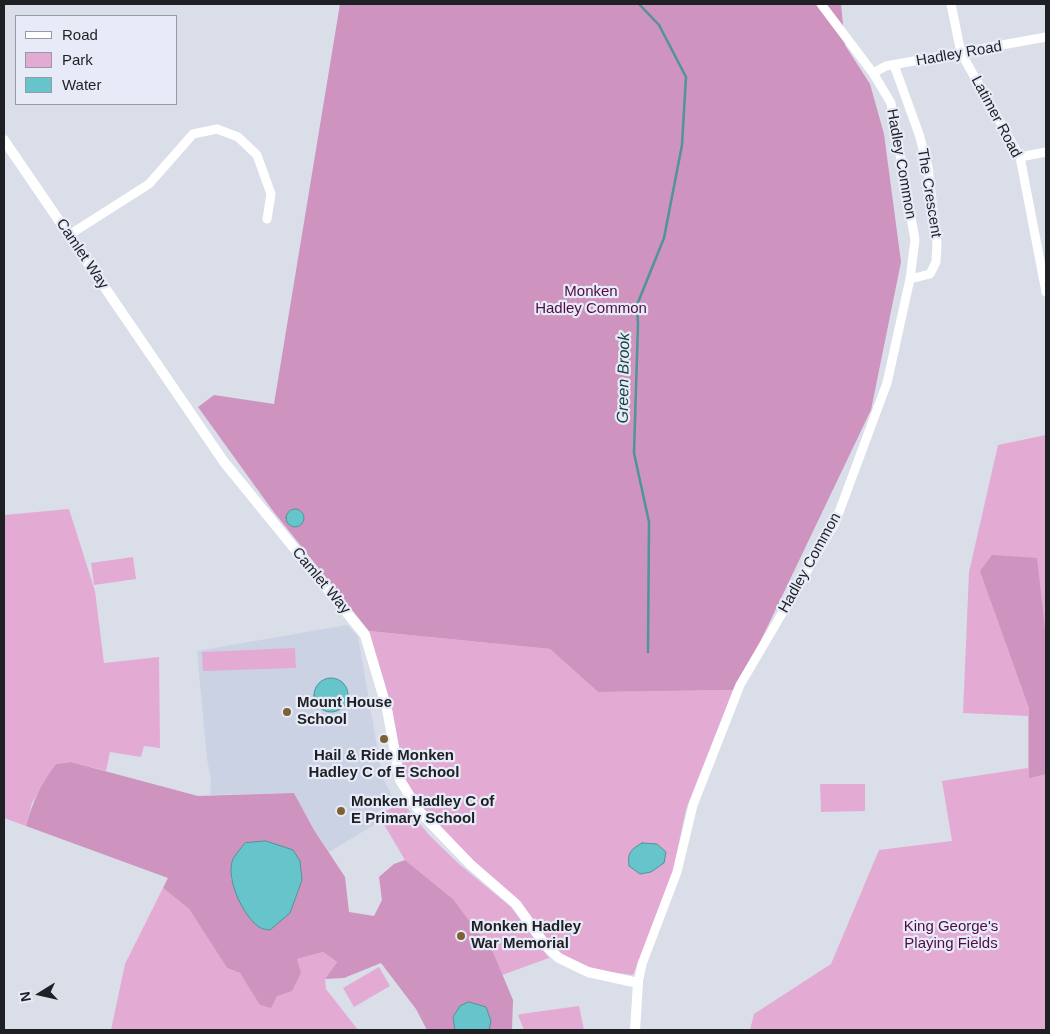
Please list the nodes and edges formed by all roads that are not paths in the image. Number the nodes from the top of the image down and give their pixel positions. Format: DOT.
graph roads {
  1 [pos="821,4"];
  2 [pos="951,4"];
  3 [pos="1046,37"];
  4 [pos="962,53"];
  5 [pos="894,65"];
  6 [pos="873,73"];
  7 [pos="4,140"];
  8 [pos="1046,152"];
  9 [pos="1020,157"];
  10 [pos="267,218"];
  11 [pos="69,235"];
  12 [pos="910,279"];
  13 [pos="1046,292"];
  14 [pos="638,983"];
  15 [pos="635,1030"];
  1 -- 6 [label="street, Hadley Common"];
  2 -- 4 [label="street, Latimer Road"];
  3 -- 4 [label="street, Hadley Road"];
  4 -- 5 [label="street, Hadley Road"];
  4 -- 9 [label="street, Latimer Road"];
  5 -- 6 [label="street, Hadley Road"];
  5 -- 12 [label="street, The Crescent"];
  6 -- 12 [label="street, Hadley Common"];
  7 -- 11 [label="street, Camlet Way"];
  8 -- 9 [label="street"];
  9 -- 13 [label="street, Latimer Road"];
  10 -- 11 [label="street"];
  11 -- 14 [label="street, Camlet Way"];
  12 -- 14 [label="street, Hadley Common"];
  14 -- 15 [label="street"];
}
